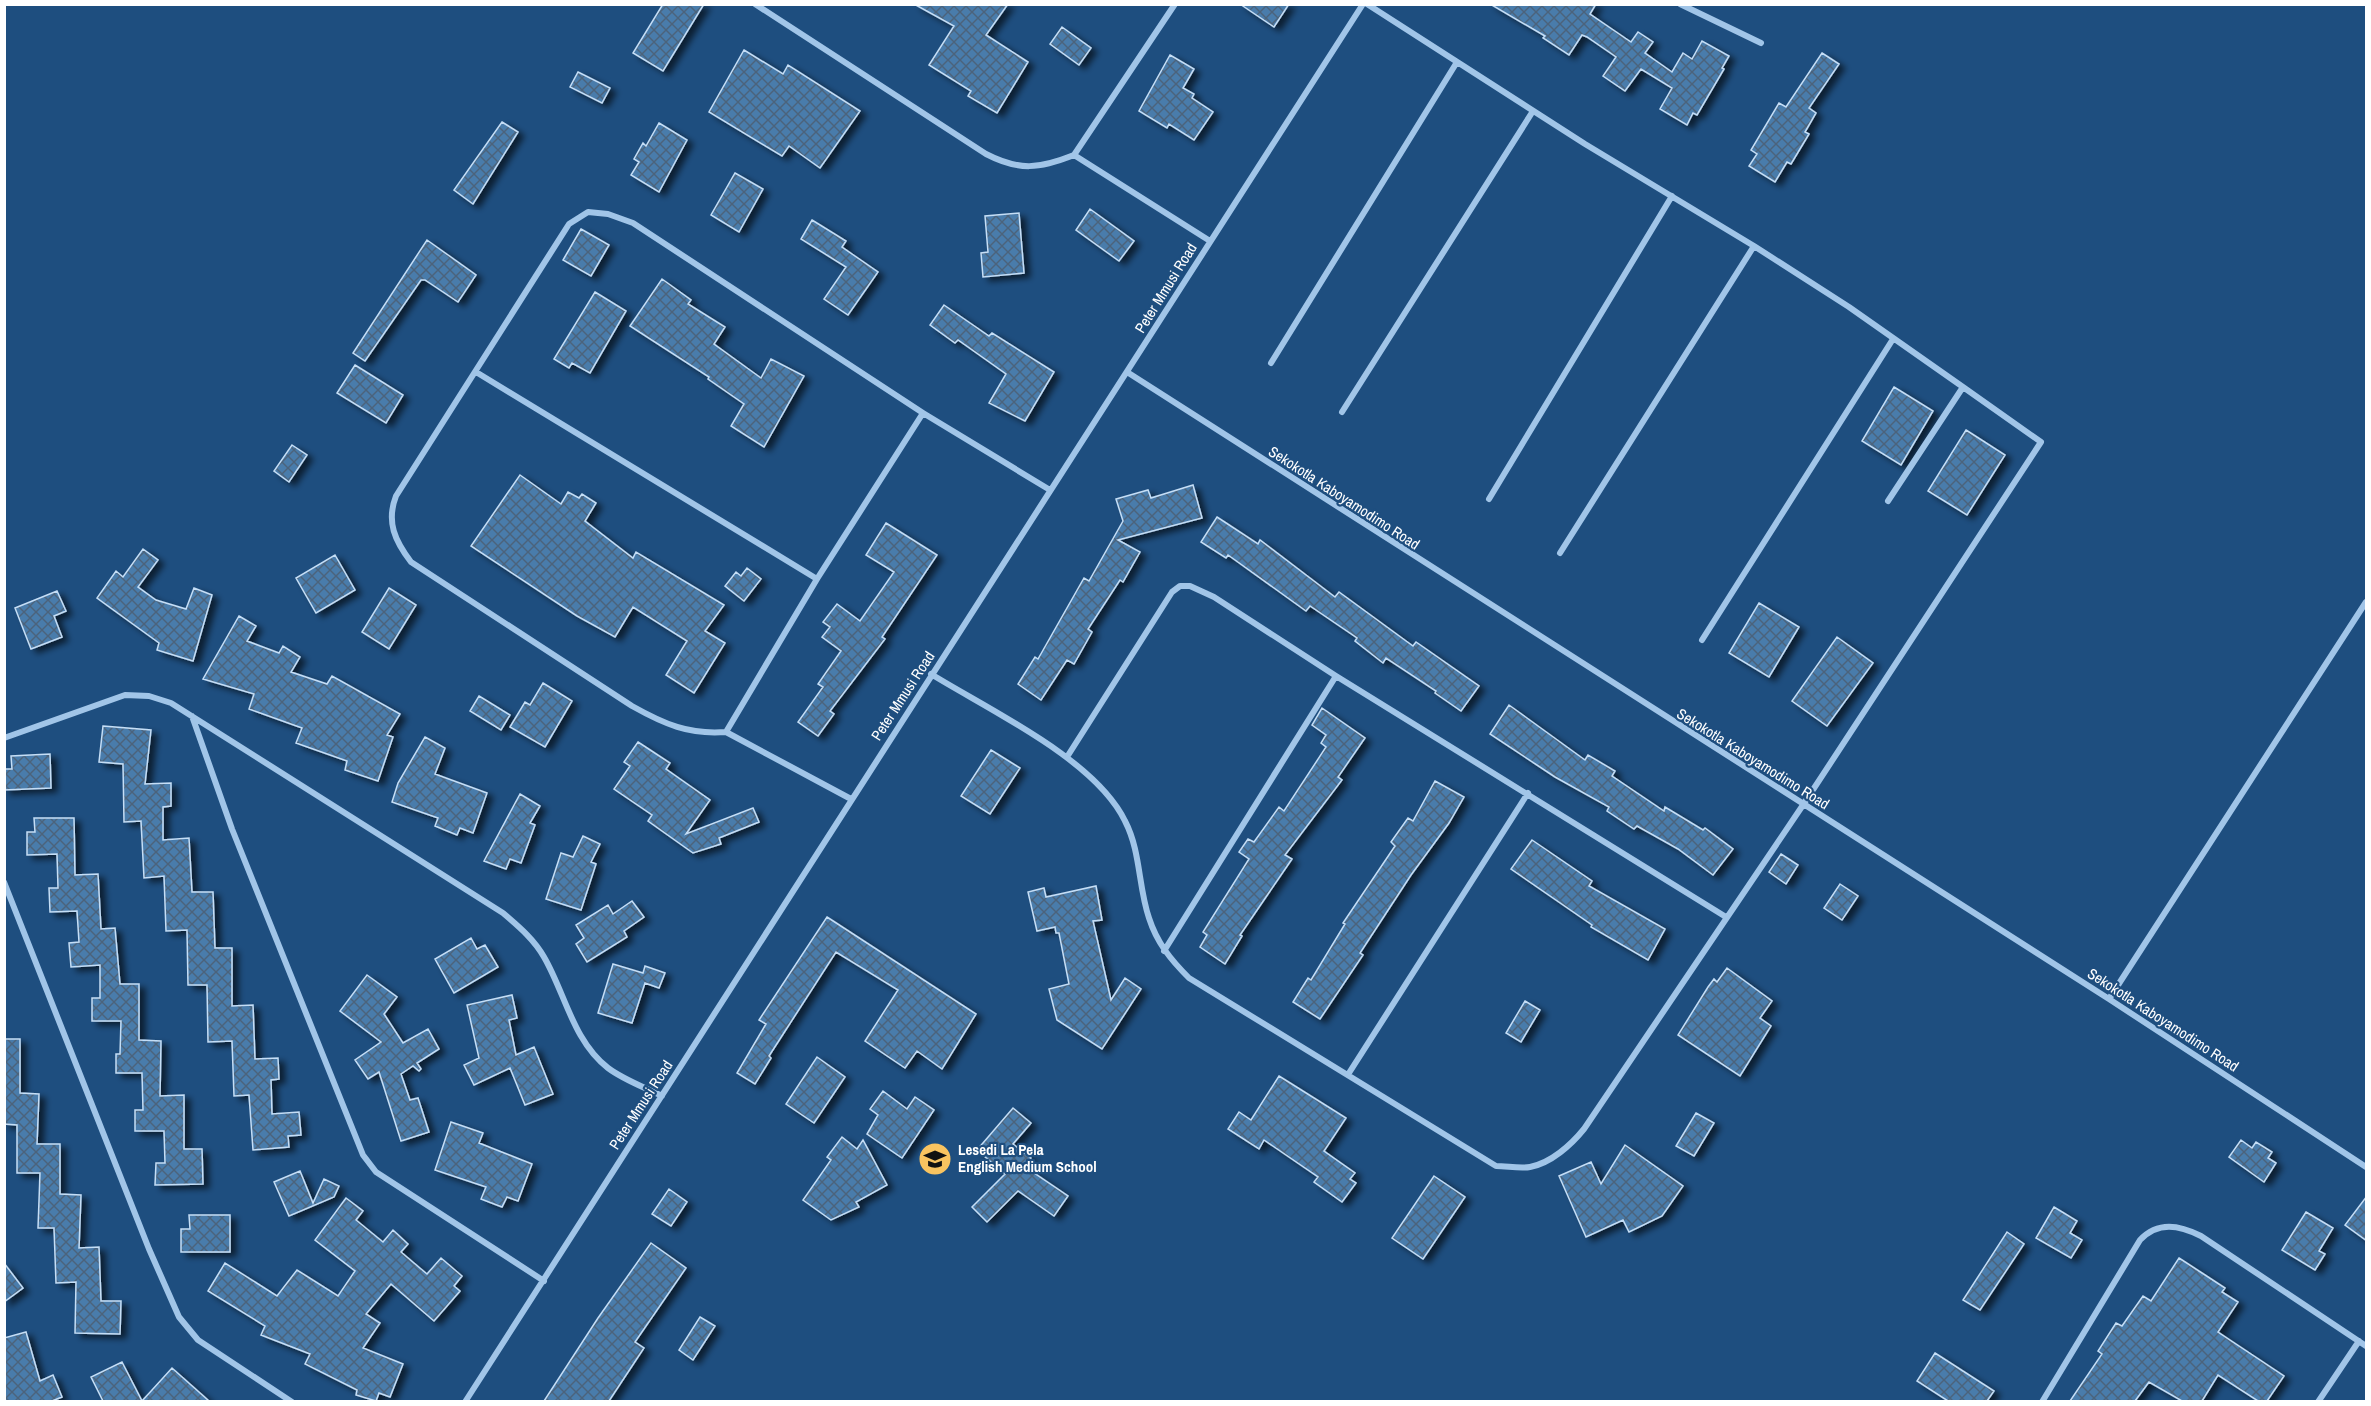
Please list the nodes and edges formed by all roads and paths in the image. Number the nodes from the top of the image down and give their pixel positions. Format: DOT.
graph roads {
  1 [pos="755,4"];
  2 [pos="1175,4"];
  3 [pos="1365,4"];
  4 [pos="1680,4"];
  5 [pos="1761,43"];
  6 [pos="1457,62"];
  7 [pos="1533,111"];
  8 [pos="1074,155"];
  9 [pos="1672,196"];
  10 [pos="1210,242"];
  11 [pos="1754,246"];
  12 [pos="1893,339"];
  13 [pos="1270,363"];
  14 [pos="476,372"];
  15 [pos="1127,372"];
  16 [pos="1963,387"];
  17 [pos="1342,412"];
  18 [pos="923,413"];
  19 [pos="1050,490"];
  20 [pos="1489,499"];
  21 [pos="1888,501"];
  22 [pos="1560,554"];
  23 [pos="817,579"];
  24 [pos="2367,602"];
  25 [pos="1702,640"];
  26 [pos="930,674"];
  27 [pos="1336,676"];
  28 [pos="192,716"];
  29 [pos="726,732"];
  30 [pos="4,738"];
  31 [pos="1067,757"];
  32 [pos="1528,793"];
  33 [pos="851,799"];
  34 [pos="1803,805"];
  35 [pos="4,882"];
  36 [pos="1726,917"];
  37 [pos="1164,951"];
  38 [pos="2109,999"];
  39 [pos="1349,1073"];
  40 [pos="662,1096"];
  41 [pos="2367,1167"];
  42 [pos="544,1281"];
  43 [pos="2359,1341"];
  44 [pos="2367,1346"];
  45 [pos="291,1401"];
  46 [pos="465,1401"];
  47 [pos="2042,1401"];
  48 [pos="2318,1401"];
  1 -- 8 [label="street"];
  2 -- 8 [label="street"];
  3 -- 6 [label="street"];
  3 -- 10 [label="street, Peter Mmusi Road"];
  4 -- 5 [label="street"];
  6 -- 7 [label="street"];
  6 -- 13 [label="street"];
  7 -- 9 [label="street"];
  7 -- 17 [label="street"];
  8 -- 10 [label="street"];
  9 -- 11 [label="street"];
  9 -- 20 [label="street"];
  10 -- 15 [label="street, Peter Mmusi Road"];
  11 -- 12 [label="street"];
  11 -- 22 [label="street"];
  12 -- 16 [label="street"];
  12 -- 25 [label="street"];
  14 -- 18 [label="street"];
  14 -- 23 [label="street"];
  14 -- 29 [label="street"];
  15 -- 19 [label="street, Peter Mmusi Road"];
  15 -- 34 [label="street, Sekokotla Kaboyamodimo Road"];
  16 -- 21 [label="street"];
  16 -- 34 [label="street"];
  18 -- 19 [label="street"];
  18 -- 23 [label="street"];
  19 -- 26 [label="street, Peter Mmusi Road"];
  23 -- 29 [label="street"];
  24 -- 38 [label="street"];
  26 -- 31 [label="street"];
  26 -- 33 [label="street, Peter Mmusi Road"];
  27 -- 31 [label="street"];
  27 -- 32 [label="street"];
  27 -- 37 [label="street"];
  28 -- 30 [label="street"];
  28 -- 40 [label="street"];
  28 -- 42 [label="street"];
  29 -- 33 [label="street"];
  31 -- 37 [label="street"];
  32 -- 36 [label="street"];
  32 -- 39 [label="street"];
  33 -- 40 [label="street, Peter Mmusi Road"];
  34 -- 36 [label="street"];
  34 -- 38 [label="street, Sekokotla Kaboyamodimo Road"];
  35 -- 45 [label="street"];
  36 -- 39 [label="street"];
  37 -- 39 [label="street"];
  38 -- 41 [label="street, Sekokotla Kaboyamodimo Road"];
  40 -- 42 [label="street, Peter Mmusi Road"];
  42 -- 46 [label="street, Peter Mmusi Road"];
  43 -- 44 [label="street"];
  43 -- 47 [label="street"];
  43 -- 48 [label="street"];
}
